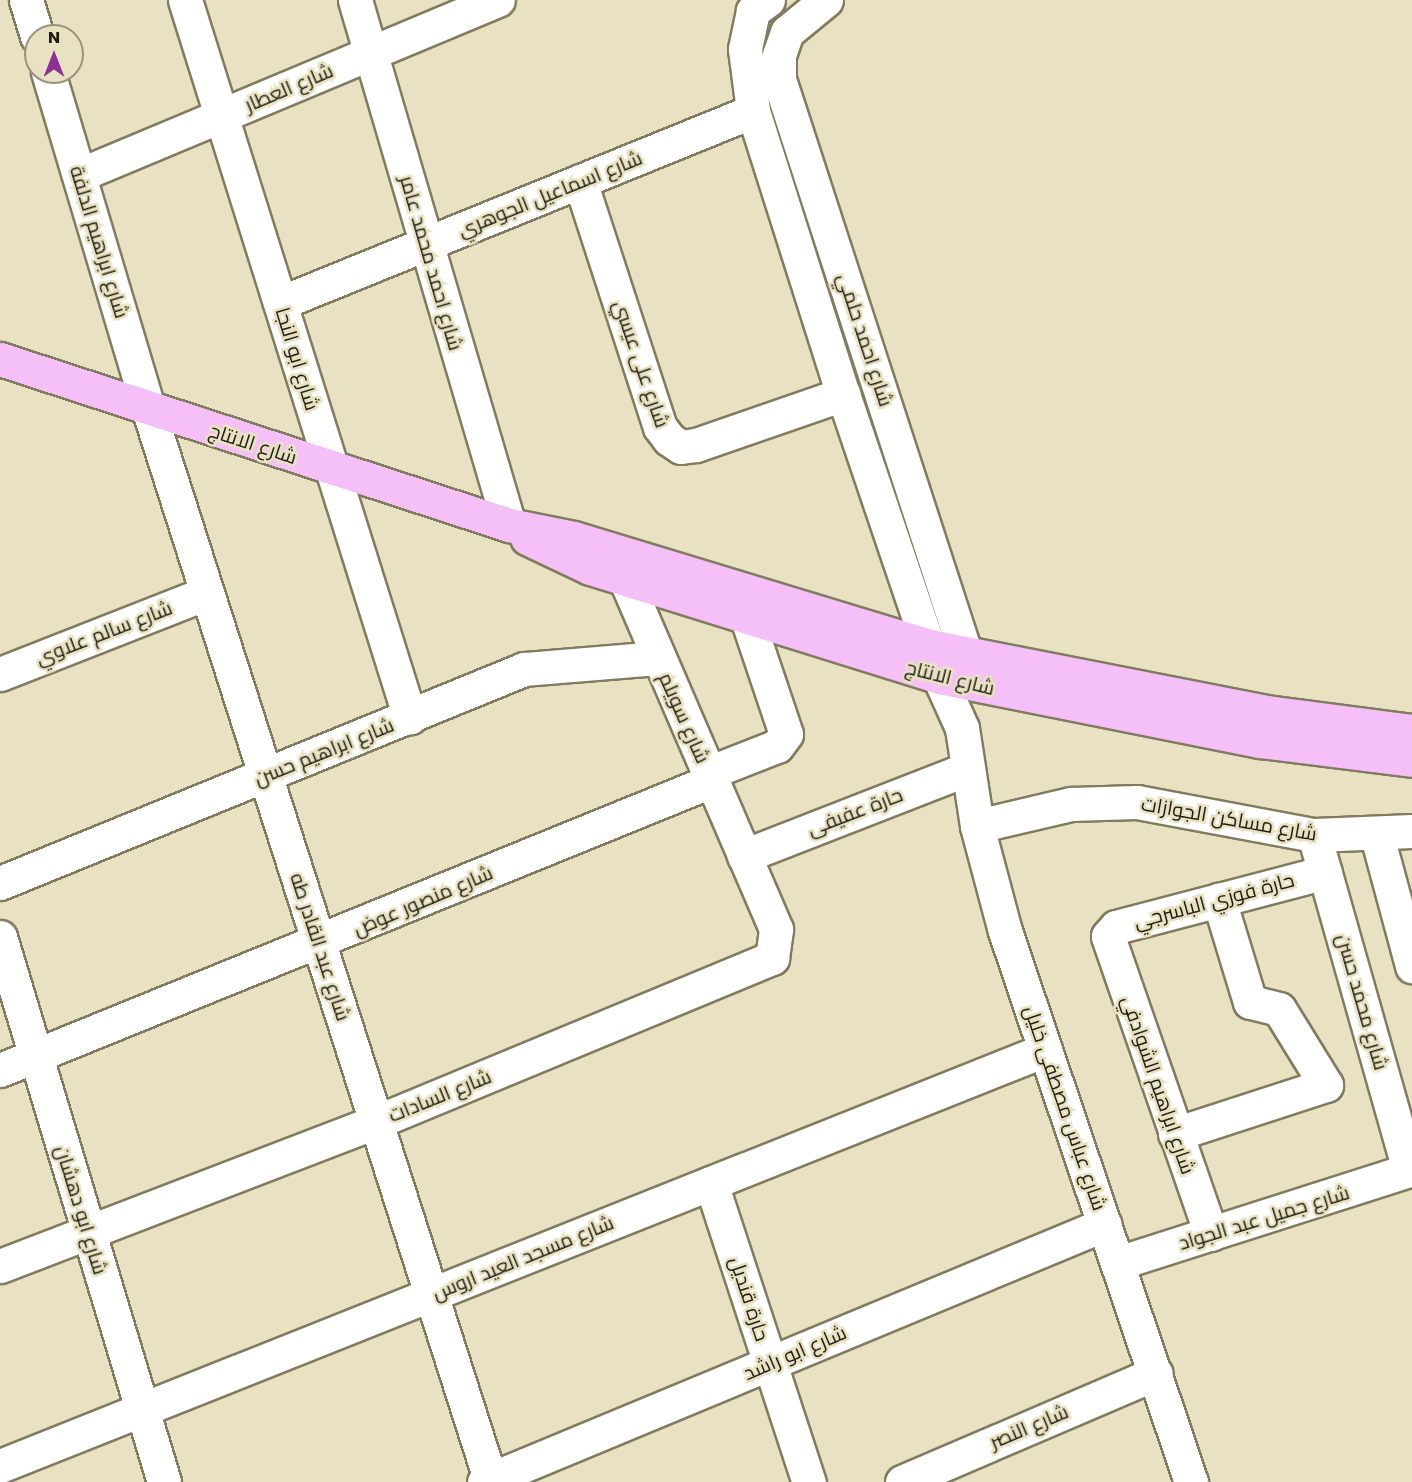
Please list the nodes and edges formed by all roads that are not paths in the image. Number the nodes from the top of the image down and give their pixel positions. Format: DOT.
graph roads {
  1 [pos="26,0"];
  2 [pos="185,0"];
  3 [pos="355,0"];
  4 [pos="498,0"];
  5 [pos="826,0"];
  6 [pos="754,4"];
  7 [pos="33,24"];
  8 [pos="787,32"];
  9 [pos="371,53"];
  10 [pos="52,84"];
  11 [pos="753,111"];
  12 [pos="221,116"];
  13 [pos="79,176"];
  14 [pos="580,181"];
  15 [pos="426,244"];
  16 [pos="280,303"];
  17 [pos="0,359"];
  18 [pos="843,394"];
  19 [pos="149,411"];
  20 [pos="330,469"];
  21 [pos="509,525"];
  22 [pos="626,580"];
  23 [pos="207,593"];
  24 [pos="747,618"];
  25 [pos="930,646"];
  26 [pos="657,658"];
  27 [pos="972,670"];
  28 [pos="0,674"];
  29 [pos="939,677"];
  30 [pos="410,718"];
  31 [pos="962,728"];
  32 [pos="1412,731"];
  33 [pos="1412,760"];
  34 [pos="967,769"];
  35 [pos="265,775"];
  36 [pos="710,777"];
  37 [pos="977,826"];
  38 [pos="1412,831"];
  39 [pos="1314,835"];
  40 [pos="1377,836"];
  41 [pos="744,856"];
  42 [pos="1325,872"];
  43 [pos="0,884"];
  44 [pos="1219,900"];
  45 [pos="1108,936"];
  46 [pos="0,937"];
  47 [pos="319,945"];
  48 [pos="1412,966"];
  49 [pos="1046,1050"];
  50 [pos="36,1057"];
  51 [pos="0,1070"];
  52 [pos="376,1122"];
  53 [pos="1176,1134"];
  54 [pos="1409,1170"];
  55 [pos="711,1183"];
  56 [pos="1105,1224"];
  57 [pos="89,1233"];
  58 [pos="1210,1234"];
  59 [pos="1118,1263"];
  60 [pos="0,1266"];
  61 [pos="430,1295"];
  62 [pos="770,1363"];
  63 [pos="1156,1372"];
  64 [pos="140,1411"];
  65 [pos="0,1466"];
  66 [pos="489,1481"];
  67 [pos="164,1482"];
  68 [pos="809,1482"];
  69 [pos="902,1482"];
  70 [pos="1191,1482"];
  1 -- 7 [label="street"];
  2 -- 12 [label="street, شارع ابو النجا"];
  3 -- 9 [label="street, شارع احمد محمد عامر"];
  4 -- 9 [label="street, شارع العطار"];
  5 -- 8 [label="street"];
  6 -- 8 [label="street, شارع احمد حلمي"];
  6 -- 11 [label="street, شارع احمد حلمي"];
  8 -- 27 [label="street, شارع احمد حلمي"];
  9 -- 12 [label="street, شارع العطار"];
  9 -- 15 [label="street, شارع احمد محمد عامر"];
  10 -- 13 [label="street, شارع ابراهيم الدلفة"];
  11 -- 14 [label="street, شارع اسماعيل الجوهري"];
  11 -- 18 [label="street, شارع احمد حلمي"];
  12 -- 13 [label="street, شارع العطار"];
  12 -- 16 [label="street, شارع ابو النجا"];
  13 -- 19 [label="street, شارع ابراهيم الدلفة"];
  14 -- 15 [label="street, شارع اسماعيل الجوهري"];
  14 -- 18 [label="street, شارع على عيسي"];
  15 -- 16 [label="street, شارع اسماعيل الجوهري"];
  15 -- 21 [label="street, شارع احمد محمد عامر"];
  16 -- 20 [label="street, شارع ابو النجا"];
  17 -- 19 [label="main road, شارع الانتاج"];
  18 -- 25 [label="street, شارع احمد حلمي"];
  19 -- 20 [label="main road, شارع الانتاج"];
  19 -- 23 [label="street, شارع عبد القادر طه"];
  20 -- 21 [label="main road, شارع الانتاج"];
  20 -- 30 [label="street, شارع ابو النجا"];
  21 -- 22 [label="main road, شارع الانتاج"];
  21 -- 25 [label="main road, شارع الانتاج"];
  22 -- 24 [label="main road, شارع الانتاج"];
  22 -- 26 [label="street, شارع سويلم"];
  23 -- 28 [label="street, شارع سالم علاوي"];
  23 -- 35 [label="street, شارع عبد القادر طه"];
  24 -- 29 [label="main road, شارع الانتاج"];
  24 -- 36 [label="street, شارع منصور عوض"];
  25 -- 27 [label="main road, شارع الانتاج"];
  25 -- 29 [label="street, شارع احمد حلمي"];
  26 -- 30 [label="street, شارع ابراهيم حسن"];
  26 -- 36 [label="street, شارع سويلم"];
  27 -- 29 [label="main road, شارع الانتاج"];
  27 -- 31 [label="street, شارع عباس مصطفى خليل"];
  27 -- 32 [label="main road, شارع الانتاج"];
  27 -- 33 [label="main road, شارع الانتاج"];
  29 -- 31 [label="street, شارع عباس مصطفى خليل"];
  30 -- 35 [label="street, شارع ابراهيم حسن"];
  31 -- 34 [label="street, شارع عباس مصطفى خليل"];
  34 -- 37 [label="street, شارع عباس مصطفى خليل"];
  34 -- 41 [label="street, حارة عفيفى"];
  35 -- 43 [label="street, شارع ابراهيم حسن"];
  35 -- 47 [label="street, شارع عبد القادر طه"];
  36 -- 41 [label="street, شارع سويلم"];
  36 -- 47 [label="street, شارع منصور عوض"];
  37 -- 39 [label="street, شارع مساكن الجوازات"];
  37 -- 49 [label="street, شارع عباس مصطفى خليل"];
  38 -- 40 [label="street, شارع مساكن الجوازات"];
  39 -- 40 [label="street, شارع مساكن الجوازات"];
  39 -- 42 [label="street, شارع محمد حسن"];
  40 -- 48 [label="street"];
  41 -- 52 [label="street, شارع السادات"];
  42 -- 44 [label="street, حارة فوزي الباسرجي"];
  42 -- 54 [label="street, شارع محمد حسن"];
  44 -- 45 [label="street, حارة فوزي الباسرجي"];
  44 -- 53 [label="street"];
  45 -- 53 [label="street, شارع ابراهيم الشوادفي"];
  46 -- 50 [label="street, شارع ابو دهشان"];
  47 -- 50 [label="street, شارع منصور عوض"];
  47 -- 52 [label="street, شارع عبد القادر طه"];
  49 -- 55 [label="street, شارع مسجد العيد اروس"];
  49 -- 56 [label="street, شارع عباس مصطفى خليل"];
  50 -- 51 [label="street, شارع منصور عوض"];
  50 -- 57 [label="street, شارع ابو دهشان"];
  52 -- 57 [label="street, شارع السادات"];
  52 -- 61 [label="street, شارع عبد القادر طه"];
  53 -- 58 [label="street, شارع ابراهيم الشوادفي"];
  54 -- 58 [label="street, شارع جميل عبد الجواد"];
  55 -- 61 [label="street, شارع مسجد العيد اروس"];
  55 -- 62 [label="street, حارة قنديل"];
  56 -- 59 [label="street, شارع عباس مصطفى خليل"];
  56 -- 62 [label="street, شارع ابو راشد"];
  57 -- 60 [label="street, شارع السادات"];
  57 -- 64 [label="street, شارع ابو دهشان"];
  58 -- 59 [label="street, شارع جميل عبد الجواد"];
  59 -- 63 [label="street, شارع عباس مصطفى خليل"];
  61 -- 64 [label="street, شارع مسجد العيد اروس"];
  61 -- 66 [label="street, شارع عبد القادر طه"];
  62 -- 66 [label="street, شارع ابو راشد"];
  62 -- 68 [label="street, حارة قنديل"];
  63 -- 69 [label="street, شارع النصر"];
  63 -- 70 [label="street, شارع عباس مصطفى خليل"];
  64 -- 65 [label="street, شارع مسجد العيد اروس"];
  64 -- 67 [label="street, شارع ابو دهشان"];
}
